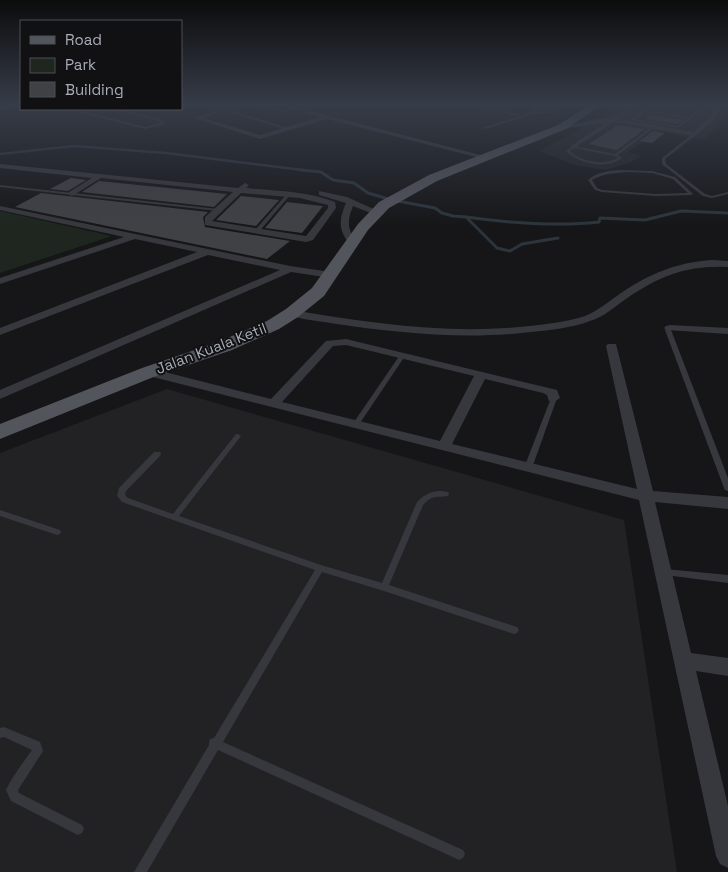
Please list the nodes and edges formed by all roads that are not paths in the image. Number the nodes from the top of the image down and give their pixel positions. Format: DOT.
graph roads {
  1 [pos="440,146"];
  2 [pos="513,146"];
  3 [pos="628,146"];
  4 [pos="681,146"];
  5 [pos="573,147"];
  6 [pos="616,155"];
  7 [pos="484,157"];
  8 [pos="0,160"];
  9 [pos="0,166"];
  10 [pos="106,171"];
  11 [pos="99,176"];
  12 [pos="674,178"];
  13 [pos="681,178"];
  14 [pos="0,186"];
  15 [pos="242,188"];
  16 [pos="728,193"];
  17 [pos="72,194"];
  18 [pos="288,195"];
  19 [pos="351,202"];
  20 [pos="0,208"];
  21 [pos="380,208"];
  22 [pos="218,210"];
  23 [pos="256,232"];
  24 [pos="136,236"];
  25 [pos="352,242"];
  26 [pos="210,251"];
  27 [pos="728,264"];
  28 [pos="290,269"];
  29 [pos="331,275"];
  30 [pos="0,281"];
  31 [pos="292,313"];
  32 [pos="670,328"];
  33 [pos="728,331"];
  34 [pos="0,332"];
  35 [pos="612,346"];
  36 [pos="402,356"];
  37 [pos="149,372"];
  38 [pos="480,375"];
  39 [pos="0,395"];
  40 [pos="554,398"];
  41 [pos="274,403"];
  42 [pos="356,424"];
  43 [pos="0,432"];
  44 [pos="238,436"];
  45 [pos="444,447"];
  46 [pos="157,454"];
  47 [pos="528,468"];
  48 [pos="728,488"];
  49 [pos="445,494"];
  50 [pos="645,496"];
  51 [pos="728,503"];
  52 [pos="0,513"];
  53 [pos="175,516"];
  54 [pos="57,532"];
  55 [pos="320,568"];
  56 [pos="665,572"];
  57 [pos="728,579"];
  58 [pos="384,587"];
  59 [pos="514,630"];
  60 [pos="684,661"];
  61 [pos="728,667"];
  62 [pos="0,733"];
  63 [pos="214,743"];
  64 [pos="78,829"];
  65 [pos="459,854"];
  66 [pos="728,856"];
  67 [pos="140,872"];
  1 -- 7 [label="street"];
  2 -- 7 [label="main road, Jalan Kuala Ketil"];
  3 -- 6 [label="lane"];
  4 -- 13 [label="lane"];
  5 -- 6 [label="lane"];
  5 -- 6 [label="lane"];
  7 -- 21 [label="main road, Jalan Kuala Ketil"];
  8 -- 10 [label="street"];
  9 -- 11 [label="street"];
  10 -- 11 [label="street"];
  10 -- 15 [label="street"];
  11 -- 15 [label="street"];
  11 -- 17 [label="street"];
  12 -- 12 [label="lane"];
  12 -- 13 [label="lane"];
  13 -- 16 [label="lane"];
  14 -- 17 [label="lane"];
  15 -- 18 [label="street"];
  15 -- 19 [label="street"];
  15 -- 22 [label="street"];
  17 -- 22 [label="lane"];
  18 -- 23 [label="lane"];
  18 -- 23 [label="street"];
  19 -- 21 [label="street"];
  19 -- 25 [label="street"];
  20 -- 24 [label="street"];
  21 -- 25 [label="main road, Jalan Kuala Ketil"];
  22 -- 23 [label="street"];
  24 -- 26 [label="street"];
  24 -- 30 [label="street"];
  25 -- 29 [label="main road, Jalan Kuala Ketil"];
  26 -- 28 [label="street"];
  26 -- 34 [label="street"];
  27 -- 31 [label="street"];
  28 -- 29 [label="street"];
  28 -- 39 [label="street"];
  29 -- 31 [label="main road, Jalan Kuala Ketil"];
  31 -- 37 [label="main road, Jalan Kuala Ketil"];
  32 -- 33 [label="street"];
  32 -- 48 [label="lane"];
  35 -- 50 [label="street"];
  36 -- 38 [label="street"];
  36 -- 41 [label="street"];
  36 -- 42 [label="lane"];
  37 -- 41 [label="street"];
  37 -- 43 [label="main road, Jalan Kuala Ketil"];
  38 -- 40 [label="street"];
  38 -- 45 [label="street"];
  40 -- 47 [label="lane"];
  41 -- 42 [label="street"];
  42 -- 45 [label="street"];
  44 -- 53 [label="lane"];
  45 -- 47 [label="street"];
  46 -- 53 [label="lane"];
  47 -- 50 [label="street"];
  49 -- 58 [label="lane"];
  50 -- 51 [label="street"];
  50 -- 56 [label="street"];
  52 -- 54 [label="lane"];
  53 -- 55 [label="lane"];
  55 -- 58 [label="lane"];
  55 -- 63 [label="lane"];
  56 -- 57 [label="lane"];
  56 -- 60 [label="street"];
  58 -- 59 [label="lane"];
  60 -- 61 [label="street"];
  60 -- 66 [label="street"];
  62 -- 64 [label="lane"];
  63 -- 65 [label="lane"];
  63 -- 67 [label="lane"];
}
